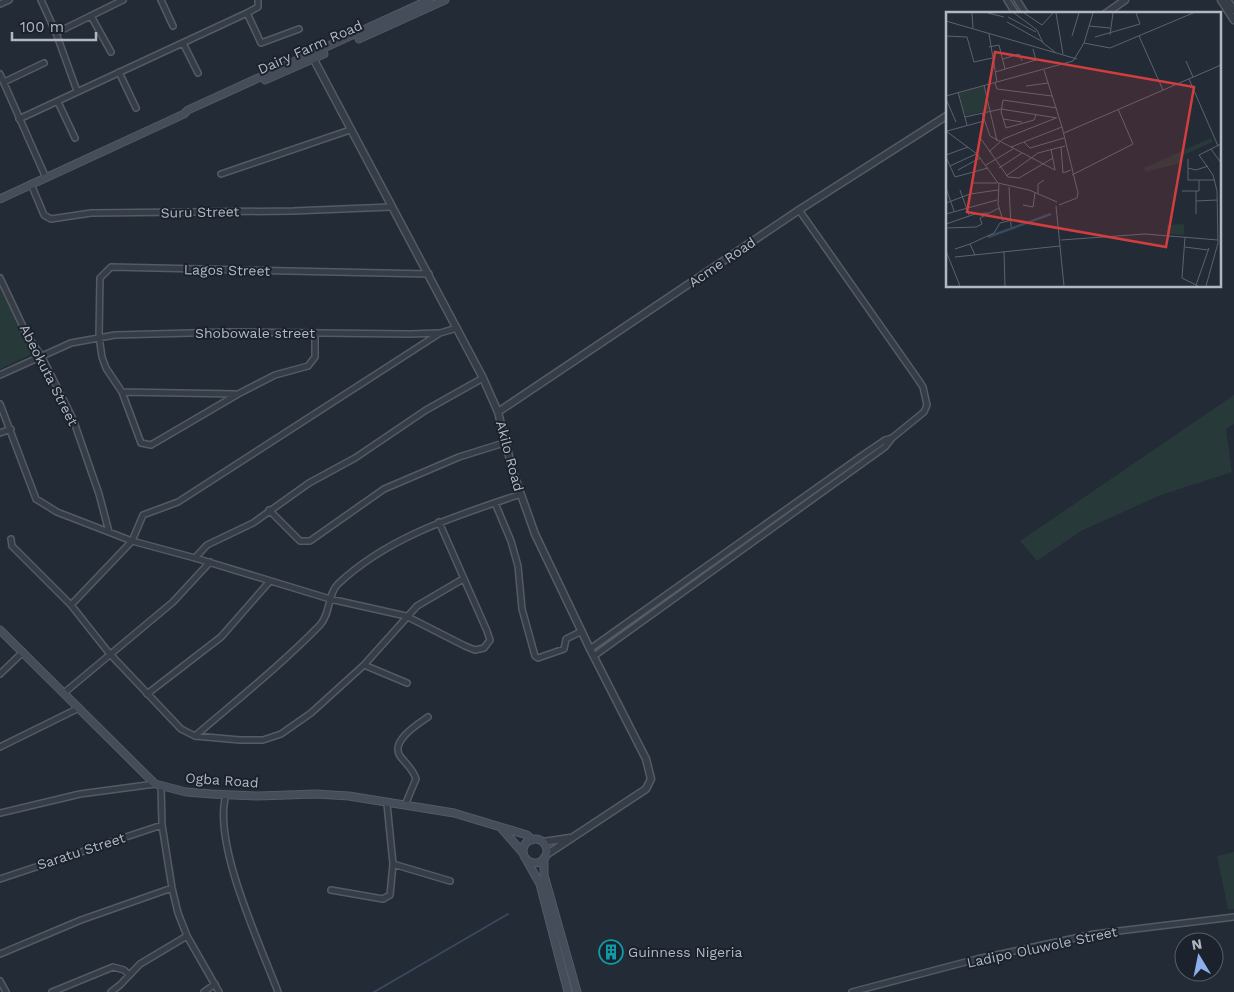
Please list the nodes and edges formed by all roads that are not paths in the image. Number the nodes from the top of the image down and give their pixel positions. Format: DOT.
graph roads {
  1 [pos="9,0"];
  2 [pos="41,0"];
  3 [pos="123,0"];
  4 [pos="161,0"];
  5 [pos="258,0"];
  6 [pos="429,0"];
  7 [pos="445,0"];
  8 [pos="1007,0"];
  9 [pos="1017,0"];
  10 [pos="1125,0"];
  11 [pos="1221,0"];
  12 [pos="1227,0"];
  13 [pos="0,4"];
  14 [pos="1234,10"];
  15 [pos="1015,12"];
  16 [pos="1025,12"];
  17 [pos="1108,12"];
  18 [pos="246,13"];
  19 [pos="92,16"];
  20 [pos="1234,20"];
  21 [pos="173,26"];
  22 [pos="298,29"];
  23 [pos="56,33"];
  24 [pos="184,43"];
  25 [pos="111,52"];
  26 [pos="312,57"];
  27 [pos="44,63"];
  28 [pos="120,72"];
  29 [pos="198,73"];
  30 [pos="0,74"];
  31 [pos="4,82"];
  32 [pos="77,91"];
  33 [pos="58,102"];
  34 [pos="136,108"];
  35 [pos="946,116"];
  36 [pos="19,119"];
  37 [pos="350,130"];
  38 [pos="75,138"];
  39 [pos="221,174"];
  40 [pos="46,178"];
  41 [pos="31,184"];
  42 [pos="0,199"];
  43 [pos="391,206"];
  44 [pos="799,210"];
  45 [pos="430,274"];
  46 [pos="0,278"];
  47 [pos="457,328"];
  48 [pos="316,333"];
  49 [pos="440,333"];
  50 [pos="99,338"];
  51 [pos="42,357"];
  52 [pos="0,375"];
  53 [pos="483,378"];
  54 [pos="122,392"];
  55 [pos="238,394"];
  56 [pos="0,404"];
  57 [pos="498,412"];
  58 [pos="11,429"];
  59 [pos="0,433"];
  60 [pos="506,442"];
  61 [pos="865,457"];
  62 [pos="521,494"];
  63 [pos="804,497"];
  64 [pos="809,502"];
  65 [pos="495,503"];
  66 [pos="269,510"];
  67 [pos="439,522"];
  68 [pos="109,532"];
  69 [pos="11,539"];
  70 [pos="132,541"];
  71 [pos="195,558"];
  72 [pos="210,562"];
  73 [pos="463,579"];
  74 [pos="270,581"];
  75 [pos="330,599"];
  76 [pos="71,605"];
  77 [pos="406,616"];
  78 [pos="0,630"];
  79 [pos="582,631"];
  80 [pos="590,649"];
  81 [pos="23,652"];
  82 [pos="109,653"];
  83 [pos="594,656"];
  84 [pos="364,665"];
  85 [pos="0,674"];
  86 [pos="407,683"];
  87 [pos="64,693"];
  88 [pos="146,694"];
  89 [pos="79,708"];
  90 [pos="428,717"];
  91 [pos="195,736"];
  92 [pos="0,747"];
  93 [pos="158,785"];
  94 [pos="226,794"];
  95 [pos="387,804"];
  96 [pos="405,805"];
  97 [pos="0,813"];
  98 [pos="162,824"];
  99 [pos="502,829"];
  100 [pos="576,836"];
  101 [pos="532,840"];
  102 [pos="543,842"];
  103 [pos="523,853"];
  104 [pos="545,856"];
  105 [pos="527,861"];
  106 [pos="393,864"];
  107 [pos="0,880"];
  108 [pos="450,881"];
  109 [pos="172,888"];
  110 [pos="331,890"];
  111 [pos="1234,917"];
  112 [pos="187,936"];
  113 [pos="0,954"];
  114 [pos="129,975"];
  115 [pos="0,981"];
  116 [pos="215,984"];
  117 [pos="6,992"];
  118 [pos="52,992"];
  119 [pos="110,992"];
  120 [pos="204,992"];
  121 [pos="219,992"];
  122 [pos="278,992"];
  123 [pos="568,992"];
  124 [pos="577,992"];
  125 [pos="852,992"];
  1 -- 13 [label="street"];
  2 -- 23 [label="street"];
  3 -- 19 [label="street"];
  4 -- 21 [label="street"];
  5 -- 18 [label="street"];
  6 -- 26 [label="main road, Dairy Farm Road"];
  7 -- 26 [label="main road, Dairy Farm Road"];
  8 -- 15 [label="street"];
  9 -- 16 [label="street"];
  10 -- 17 [label="street"];
  11 -- 20 [label="street"];
  12 -- 14 [label="street"];
  18 -- 22 [label="street"];
  18 -- 24 [label="street"];
  19 -- 23 [label="street"];
  19 -- 25 [label="street"];
  23 -- 32 [label="street"];
  24 -- 28 [label="street"];
  24 -- 29 [label="street"];
  26 -- 37 [label="street, Akilo Road"];
  26 -- 40 [label="main road, Dairy Farm Road"];
  27 -- 31 [label="street"];
  28 -- 32 [label="street"];
  28 -- 34 [label="street"];
  30 -- 31 [label="street"];
  31 -- 36 [label="street"];
  32 -- 33 [label="street"];
  33 -- 36 [label="street"];
  33 -- 38 [label="street"];
  35 -- 44 [label="street, Acme Road"];
  36 -- 40 [label="street"];
  37 -- 39 [label="street"];
  37 -- 43 [label="street, Akilo Road"];
  40 -- 41 [label="main road, Dairy Farm Road"];
  41 -- 42 [label="main road, Dairy Farm Road"];
  41 -- 43 [label="street, Suru Street"];
  43 -- 45 [label="street, Akilo Road"];
  44 -- 57 [label="street, Acme Road"];
  44 -- 61 [label="street"];
  45 -- 47 [label="street, Akilo Road"];
  45 -- 50 [label="street, Lagos Street"];
  46 -- 51 [label="street, Abeokuta Street"];
  47 -- 49 [label="street"];
  47 -- 53 [label="street, Akilo Road"];
  48 -- 49 [label="street, Shobowale street"];
  48 -- 50 [label="street, Shobowale street"];
  48 -- 55 [label="street"];
  49 -- 70 [label="street"];
  50 -- 51 [label="street, Shobowale street"];
  50 -- 54 [label="street, Lagos Street"];
  51 -- 52 [label="street, Shobowale street"];
  51 -- 68 [label="street, Abeokuta Street"];
  53 -- 57 [label="street, Akilo Road"];
  53 -- 66 [label="street"];
  54 -- 55 [label="street"];
  54 -- 55 [label="street, Lagos Street"];
  56 -- 58 [label="street"];
  57 -- 60 [label="street, Akilo Road"];
  58 -- 59 [label="street"];
  58 -- 68 [label="street"];
  60 -- 62 [label="street, Akilo Road"];
  60 -- 66 [label="street"];
  61 -- 63 [label="street"];
  61 -- 64 [label="street"];
  62 -- 65 [label="street"];
  62 -- 79 [label="street, Akilo Road"];
  63 -- 64 [label="street"];
  63 -- 80 [label="street"];
  64 -- 83 [label="street"];
  65 -- 67 [label="street"];
  65 -- 79 [label="street"];
  66 -- 71 [label="street"];
  67 -- 73 [label="street"];
  67 -- 75 [label="street"];
  68 -- 70 [label="street"];
  69 -- 76 [label="street"];
  70 -- 71 [label="street"];
  70 -- 76 [label="street"];
  71 -- 72 [label="street"];
  72 -- 74 [label="street"];
  72 -- 82 [label="street"];
  73 -- 77 [label="street"];
  73 -- 77 [label="street"];
  74 -- 75 [label="street"];
  74 -- 88 [label="street"];
  75 -- 77 [label="street"];
  75 -- 91 [label="street"];
  76 -- 82 [label="street"];
  77 -- 84 [label="street"];
  78 -- 81 [label="main road"];
  79 -- 80 [label="street, Akilo Road"];
  80 -- 83 [label="street, Akilo Road"];
  81 -- 85 [label="street"];
  81 -- 87 [label="main road"];
  82 -- 87 [label="street"];
  82 -- 88 [label="street"];
  83 -- 100 [label="street, Akilo Road"];
  84 -- 86 [label="street"];
  84 -- 91 [label="street"];
  87 -- 89 [label="main road"];
  88 -- 91 [label="street"];
  89 -- 92 [label="street"];
  89 -- 93 [label="main road"];
  90 -- 96 [label="street"];
  93 -- 94 [label="main road, Ogba Road"];
  93 -- 97 [label="street"];
  93 -- 98 [label="street"];
  94 -- 95 [label="main road, Ogba Road"];
  94 -- 122 [label="street"];
  95 -- 96 [label="main road, Ogba Road"];
  95 -- 106 [label="street"];
  96 -- 99 [label="main road, Ogba Road"];
  98 -- 107 [label="street, Saratu Street"];
  98 -- 109 [label="street"];
  99 -- 101 [label="main road, Ogba Road"];
  99 -- 103 [label="main road"];
  100 -- 102 [label="street, Akilo Road"];
  100 -- 104 [label="street, Akilo Road"];
  101 -- 102 [label="main road"];
  101 -- 103 [label="main road"];
  102 -- 104 [label="main road"];
  103 -- 105 [label="main road"];
  104 -- 105 [label="main road"];
  104 -- 124 [label="main road"];
  105 -- 123 [label="main road"];
  106 -- 108 [label="street"];
  106 -- 110 [label="street"];
  109 -- 112 [label="street"];
  109 -- 113 [label="street"];
  111 -- 125 [label="street, Ladipo Oluwole Street"];
  112 -- 114 [label="street"];
  112 -- 116 [label="street"];
  114 -- 118 [label="street"];
  114 -- 119 [label="street"];
  115 -- 117 [label="street"];
  116 -- 120 [label="street"];
  116 -- 121 [label="street"];
}
